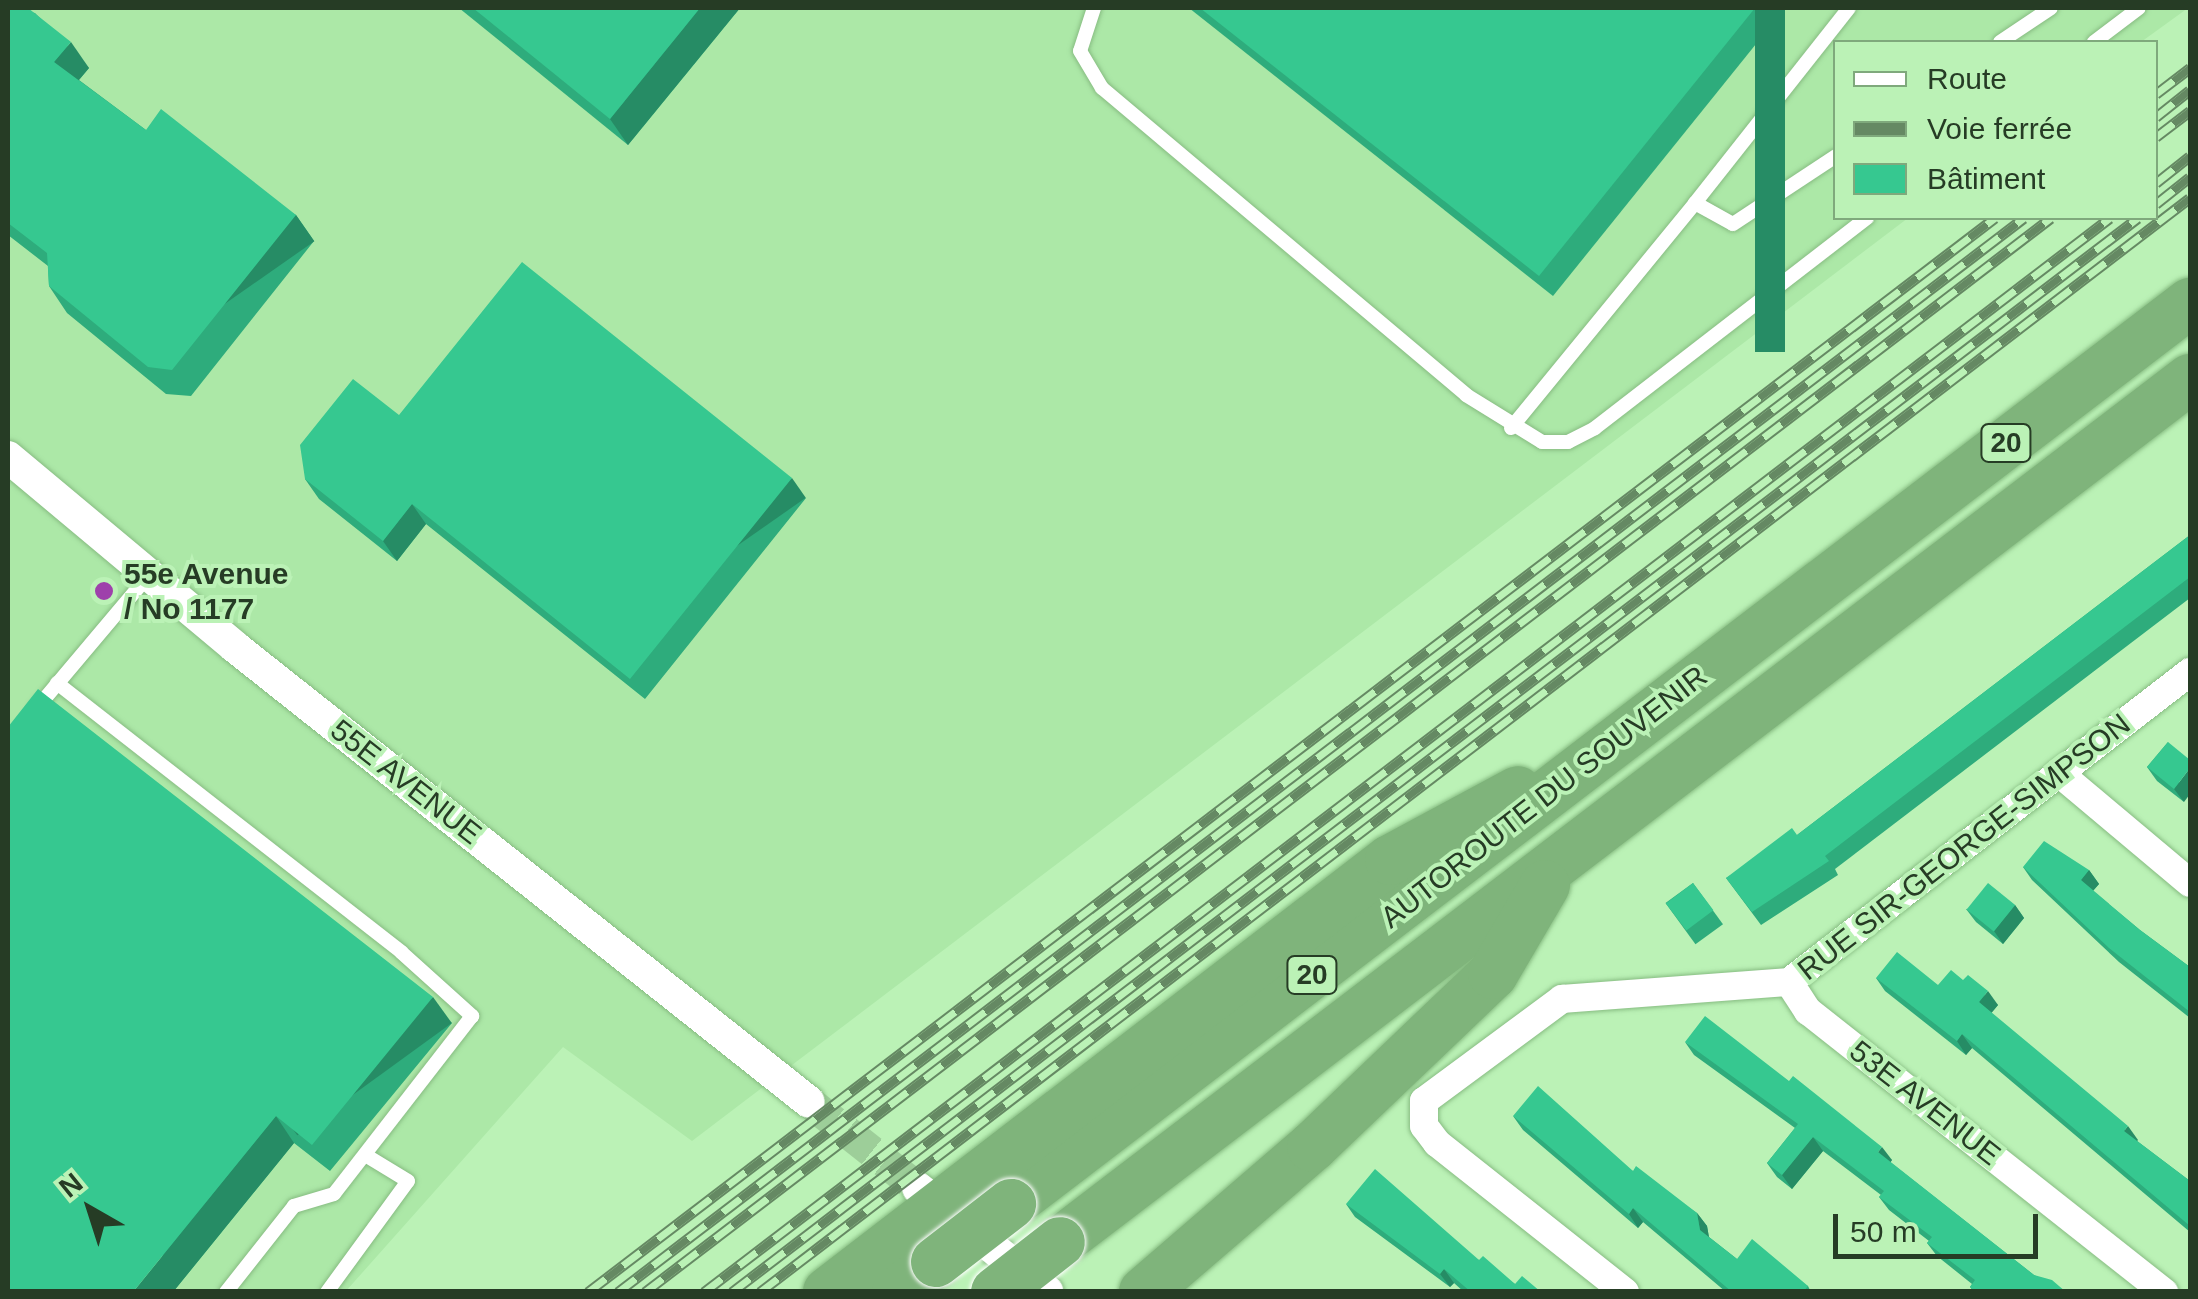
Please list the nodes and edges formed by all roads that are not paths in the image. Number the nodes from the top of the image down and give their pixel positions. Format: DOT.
graph roads {
  1 [pos="1094,8"];
  2 [pos="1849,8"];
  3 [pos="2051,8"];
  4 [pos="2139,8"];
  5 [pos="2003,40"];
  6 [pos="2097,40"];
  7 [pos="1833,158"];
  8 [pos="1696,203"];
  9 [pos="1864,220"];
  10 [pos="2190,303"];
  11 [pos="2190,379"];
  12 [pos="1512,428"];
  13 [pos="8,457"];
  14 [pos="148,576"];
  15 [pos="2190,672"];
  16 [pos="58,683"];
  17 [pos="20,729"];
  18 [pos="1613,746"];
  19 [pos="2058,773"];
  20 [pos="1560,861"];
  21 [pos="2190,883"];
  22 [pos="1789,982"];
  23 [pos="808,1102"];
  24 [pos="365,1154"];
  25 [pos="930,1197"];
  26 [pos="916,1277"];
  27 [pos="226,1292"];
  28 [pos="327,1292"];
  29 [pos="828,1292"];
  30 [pos="996,1292"];
  31 [pos="1048,1292"];
  32 [pos="1144,1292"];
  33 [pos="1625,1292"];
  34 [pos="2164,1292"];
  1 -- 12 [label="lane"];
  2 -- 8 [label="lane"];
  3 -- 5 [label="lane"];
  4 -- 6 [label="lane"];
  7 -- 8 [label="lane"];
  8 -- 12 [label="lane"];
  9 -- 12 [label="lane"];
  10 -- 18 [label="highway, AUTOROUTE DU SOUVENIR / 20"];
  11 -- 20 [label="highway, AUTOROUTE DU SOUVENIR / 20"];
  13 -- 14 [label="street, 55E AVENUE"];
  14 -- 16 [label="lane"];
  14 -- 23 [label="street, 55E AVENUE"];
  15 -- 19 [label="street, RUE SIR-GEORGE-SIMPSON"];
  16 -- 17 [label="lane"];
  16 -- 24 [label="lane"];
  18 -- 25 [label="highway"];
  18 -- 26 [label="highway, AUTOROUTE DU SOUVENIR / 20, bridge"];
  19 -- 21 [label="street"];
  19 -- 22 [label="street, RUE SIR-GEORGE-SIMPSON"];
  20 -- 30 [label="highway, AUTOROUTE DU SOUVENIR / 20, bridge"];
  20 -- 32 [label="highway"];
  22 -- 33 [label="street, RUE SIR-GEORGE-SIMPSON"];
  22 -- 34 [label="street, 53E AVENUE"];
  24 -- 27 [label="lane"];
  24 -- 28 [label="lane"];
  25 -- 29 [label="highway"];
  25 -- 31 [label="street"];
}
